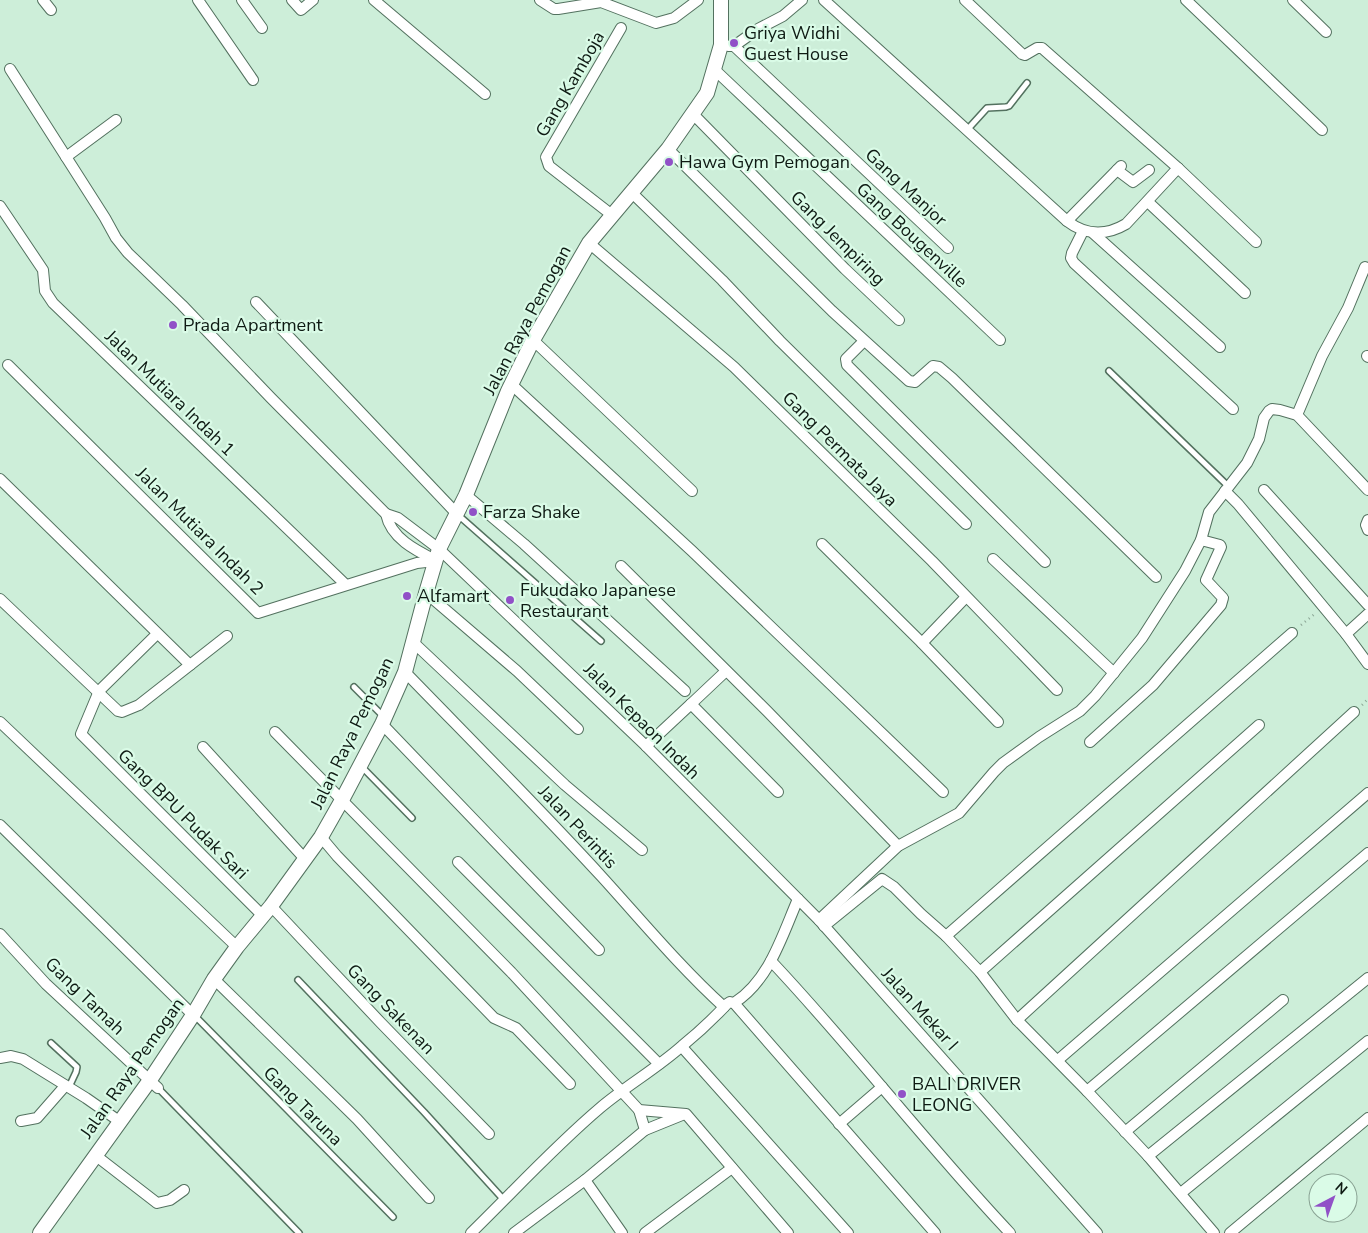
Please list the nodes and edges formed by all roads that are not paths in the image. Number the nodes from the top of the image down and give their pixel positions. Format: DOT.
graph roads {
  1 [pos="43,0"];
  2 [pos="198,0"];
  3 [pos="242,0"];
  4 [pos="292,0"];
  5 [pos="314,0"];
  6 [pos="374,0"];
  7 [pos="540,0"];
  8 [pos="698,0"];
  9 [pos="721,0"];
  10 [pos="802,0"];
  11 [pos="824,0"];
  12 [pos="965,0"];
  13 [pos="1186,0"];
  14 [pos="1293,0"];
  15 [pos="51,10"];
  16 [pos="262,28"];
  17 [pos="621,28"];
  18 [pos="1326,32"];
  19 [pos="728,46"];
  20 [pos="10,69"];
  21 [pos="715,70"];
  22 [pos="252,80"];
  23 [pos="1027,83"];
  24 [pos="485,94"];
  25 [pos="693,114"];
  26 [pos="116,120"];
  27 [pos="967,130"];
  28 [pos="1322,130"];
  29 [pos="668,149"];
  30 [pos="66,157"];
  31 [pos="1178,168"];
  32 [pos="1149,170"];
  33 [pos="631,192"];
  34 [pos="1148,202"];
  35 [pos="0,206"];
  36 [pos="612,215"];
  37 [pos="1067,221"];
  38 [pos="1088,232"];
  39 [pos="1256,242"];
  40 [pos="589,243"];
  41 [pos="948,248"];
  42 [pos="1365,267"];
  43 [pos="1245,293"];
  44 [pos="256,302"];
  45 [pos="899,320"];
  46 [pos="533,340"];
  47 [pos="1000,340"];
  48 [pos="864,341"];
  49 [pos="1220,347"];
  50 [pos="8,364"];
  51 [pos="1109,371"];
  52 [pos="511,384"];
  53 [pos="1233,409"];
  54 [pos="1297,415"];
  55 [pos="0,478"];
  56 [pos="1227,489"];
  57 [pos="1264,490"];
  58 [pos="1368,490"];
  59 [pos="692,491"];
  60 [pos="466,494"];
  61 [pos="386,514"];
  62 [pos="457,514"];
  63 [pos="1368,520"];
  64 [pos="966,524"];
  65 [pos="1368,530"];
  66 [pos="1201,540"];
  67 [pos="822,544"];
  68 [pos="436,557"];
  69 [pos="993,559"];
  70 [pos="1045,562"];
  71 [pos="621,566"];
  72 [pos="1156,577"];
  73 [pos="345,584"];
  74 [pos="426,593"];
  75 [pos="966,597"];
  76 [pos="0,599"];
  77 [pos="1368,605"];
  78 [pos="1368,614"];
  79 [pos="1292,632"];
  80 [pos="157,634"];
  81 [pos="1346,634"];
  82 [pos="227,636"];
  83 [pos="601,641"];
  84 [pos="414,643"];
  85 [pos="922,643"];
  86 [pos="1368,664"];
  87 [pos="190,665"];
  88 [pos="726,671"];
  89 [pos="405,672"];
  90 [pos="1114,673"];
  91 [pos="354,687"];
  92 [pos="1058,690"];
  93 [pos="685,691"];
  94 [pos="99,692"];
  95 [pos="691,704"];
  96 [pos="1354,712"];
  97 [pos="383,721"];
  98 [pos="0,722"];
  99 [pos="998,722"];
  100 [pos="1259,725"];
  101 [pos="578,729"];
  102 [pos="275,732"];
  103 [pos="1090,742"];
  104 [pos="646,746"];
  105 [pos="204,747"];
  106 [pos="360,765"];
  107 [pos="778,792"];
  108 [pos="943,792"];
  109 [pos="1368,793"];
  110 [pos="342,800"];
  111 [pos="412,818"];
  112 [pos="0,825"];
  113 [pos="322,837"];
  114 [pos="898,846"];
  115 [pos="642,850"];
  116 [pos="1368,853"];
  117 [pos="305,859"];
  118 [pos="458,862"];
  119 [pos="798,899"];
  120 [pos="267,911"];
  121 [pos="822,923"];
  122 [pos="0,934"];
  123 [pos="946,936"];
  124 [pos="237,947"];
  125 [pos="599,950"];
  126 [pos="771,962"];
  127 [pos="980,972"];
  128 [pos="1368,978"];
  129 [pos="214,979"];
  130 [pos="298,980"];
  131 [pos="1283,1000"];
  132 [pos="729,1005"];
  133 [pos="193,1015"];
  134 [pos="1017,1020"];
  135 [pos="1368,1041"];
  136 [pos="51,1043"];
  137 [pos="682,1046"];
  138 [pos="0,1058"];
  139 [pos="1058,1060"];
  140 [pos="659,1064"];
  141 [pos="154,1084"];
  142 [pos="570,1084"];
  143 [pos="66,1087"];
  144 [pos="882,1087"];
  145 [pos="621,1090"];
  146 [pos="1087,1091"];
  147 [pos="639,1110"];
  148 [pos="686,1114"];
  149 [pos="1368,1118"];
  150 [pos="21,1121"];
  151 [pos="120,1121"];
  152 [pos="838,1124"];
  153 [pos="645,1130"];
  154 [pos="1125,1132"];
  155 [pos="489,1134"];
  156 [pos="95,1156"];
  157 [pos="1148,1156"];
  158 [pos="732,1168"];
  159 [pos="585,1180"];
  160 [pos="184,1190"];
  161 [pos="1181,1193"];
  162 [pos="429,1198"];
  163 [pos="504,1201"];
  164 [pos="393,1217"];
  165 [pos="785,1232"];
  166 [pos="40,1233"];
  167 [pos="299,1233"];
  168 [pos="471,1233"];
  169 [pos="514,1233"];
  170 [pos="622,1233"];
  171 [pos="645,1233"];
  172 [pos="848,1233"];
  173 [pos="934,1233"];
  174 [pos="1010,1233"];
  175 [pos="1097,1233"];
  176 [pos="1214,1233"];
  177 [pos="1230,1233"];
  1 -- 15 [label="street"];
  2 -- 22 [label="street"];
  3 -- 16 [label="street"];
  4 -- 5 [label="street"];
  6 -- 24 [label="street"];
  7 -- 8 [label="street"];
  9 -- 19 [label="street, Jalan Raya Pemogan"];
  10 -- 19 [label="street"];
  11 -- 27 [label="street"];
  12 -- 31 [label="street"];
  13 -- 28 [label="street"];
  14 -- 18 [label="street"];
  17 -- 36 [label="street, Gang Kamboja"];
  19 -- 21 [label="street, Jalan Raya Pemogan"];
  19 -- 41 [label="street, Gang Manjor"];
  20 -- 30 [label="street"];
  21 -- 25 [label="street, Jalan Raya Pemogan"];
  21 -- 47 [label="street, Gang Bougenville"];
  23 -- 27 [label="lane"];
  25 -- 29 [label="street, Jalan Raya Pemogan"];
  25 -- 45 [label="street, Gang Jempiring"];
  26 -- 30 [label="street"];
  27 -- 37 [label="street"];
  29 -- 33 [label="street, Jalan Raya Pemogan"];
  29 -- 48 [label="street"];
  30 -- 61 [label="street"];
  31 -- 34 [label="street"];
  31 -- 39 [label="street"];
  32 -- 37 [label="street"];
  33 -- 36 [label="street, Jalan Raya Pemogan"];
  33 -- 64 [label="street"];
  34 -- 38 [label="street"];
  34 -- 43 [label="street"];
  35 -- 73 [label="street, Jalan Mutiara Indah 1"];
  36 -- 40 [label="street, Jalan Raya Pemogan"];
  37 -- 38 [label="street"];
  38 -- 49 [label="street"];
  38 -- 53 [label="street"];
  40 -- 46 [label="street, Jalan Raya Pemogan"];
  40 -- 75 [label="street, Gang Permata Jaya"];
  42 -- 54 [label="street"];
  44 -- 62 [label="street"];
  46 -- 52 [label="street, Jalan Raya Pemogan"];
  46 -- 59 [label="street"];
  48 -- 70 [label="street"];
  48 -- 72 [label="street"];
  50 -- 73 [label="street, Jalan Mutiara Indah 2"];
  51 -- 56 [label="lane"];
  52 -- 60 [label="street, Jalan Raya Pemogan"];
  52 -- 108 [label="street"];
  54 -- 56 [label="street"];
  54 -- 58 [label="street"];
  55 -- 80 [label="street"];
  56 -- 66 [label="street"];
  56 -- 81 [label="street"];
  57 -- 77 [label="street"];
  60 -- 62 [label="street, Jalan Raya Pemogan"];
  60 -- 93 [label="street"];
  61 -- 68 [label="street"];
  61 -- 68 [label="street"];
  62 -- 68 [label="street, Jalan Raya Pemogan"];
  62 -- 83 [label="lane"];
  63 -- 65 [label="street"];
  66 -- 90 [label="street"];
  66 -- 103 [label="street"];
  67 -- 85 [label="street"];
  68 -- 73 [label="street, Jalan Mutiara Indah 2"];
  68 -- 74 [label="street, Jalan Raya Pemogan"];
  68 -- 104 [label="street, Jalan Kepaon Indah"];
  69 -- 90 [label="street"];
  71 -- 88 [label="street"];
  74 -- 84 [label="street, Jalan Raya Pemogan"];
  74 -- 101 [label="street"];
  75 -- 85 [label="street"];
  75 -- 92 [label="street, Gang Permata Jaya"];
  76 -- 94 [label="street"];
  78 -- 81 [label="street"];
  79 -- 123 [label="street"];
  80 -- 87 [label="street"];
  80 -- 94 [label="street"];
  81 -- 86 [label="street"];
  82 -- 87 [label="street"];
  84 -- 89 [label="street, Jalan Raya Pemogan"];
  84 -- 115 [label="street"];
  85 -- 99 [label="street"];
  87 -- 94 [label="street"];
  88 -- 95 [label="street"];
  88 -- 114 [label="street"];
  89 -- 97 [label="street, Jalan Raya Pemogan"];
  89 -- 132 [label="street, Jalan Perintis"];
  90 -- 114 [label="street"];
  91 -- 97 [label="lane"];
  94 -- 120 [label="street, Gang BPU Pudak Sari"];
  95 -- 104 [label="street"];
  95 -- 107 [label="street"];
  96 -- 134 [label="street"];
  97 -- 106 [label="street, Jalan Raya Pemogan"];
  97 -- 125 [label="street"];
  98 -- 124 [label="street"];
  100 -- 127 [label="street"];
  102 -- 110 [label="street"];
  104 -- 119 [label="street, Jalan Kepaon Indah"];
  105 -- 117 [label="street"];
  106 -- 110 [label="street, Jalan Raya Pemogan"];
  106 -- 111 [label="lane"];
  109 -- 139 [label="street"];
  110 -- 113 [label="street, Jalan Raya Pemogan"];
  110 -- 145 [label="street"];
  112 -- 133 [label="street"];
  113 -- 117 [label="street, Jalan Raya Pemogan"];
  113 -- 142 [label="street"];
  114 -- 121 [label="street"];
  116 -- 146 [label="street"];
  117 -- 120 [label="street, Jalan Raya Pemogan"];
  118 -- 140 [label="street"];
  119 -- 121 [label="street, Jalan Kepaon Indah"];
  119 -- 126 [label="street"];
  120 -- 124 [label="street, Jalan Raya Pemogan"];
  120 -- 155 [label="street, Gang Sakenan"];
  121 -- 123 [label="street"];
  121 -- 175 [label="street, Jalan Mekar I"];
  122 -- 141 [label="street, Gang Tamah"];
  123 -- 127 [label="street"];
  124 -- 129 [label="street, Jalan Raya Pemogan"];
  126 -- 132 [label="street"];
  126 -- 144 [label="street"];
  127 -- 134 [label="street"];
  128 -- 157 [label="street"];
  129 -- 133 [label="street, Jalan Raya Pemogan"];
  129 -- 162 [label="street"];
  130 -- 163 [label="lane"];
  131 -- 154 [label="street"];
  132 -- 137 [label="street"];
  132 -- 152 [label="street, Jalan Perintis"];
  133 -- 141 [label="street, Jalan Raya Pemogan"];
  133 -- 164 [label="lane, Gang Taruna"];
  134 -- 139 [label="street"];
  135 -- 161 [label="street"];
  136 -- 143 [label="lane"];
  137 -- 140 [label="street"];
  137 -- 172 [label="street"];
  138 -- 143 [label="street"];
  139 -- 146 [label="street"];
  140 -- 145 [label="street"];
  141 -- 151 [label="street, Jalan Raya Pemogan"];
  141 -- 167 [label="lane"];
  143 -- 150 [label="street"];
  143 -- 151 [label="street"];
  144 -- 152 [label="street"];
  144 -- 174 [label="street"];
  145 -- 147 [label="street"];
  145 -- 163 [label="street"];
  146 -- 154 [label="street"];
  147 -- 148 [label="street"];
  147 -- 153 [label="street"];
  148 -- 153 [label="street"];
  148 -- 158 [label="street"];
  149 -- 177 [label="street"];
  151 -- 156 [label="street, Jalan Raya Pemogan"];
  152 -- 173 [label="street, Jalan Perintis"];
  153 -- 159 [label="street"];
  154 -- 157 [label="street"];
  156 -- 160 [label="street"];
  156 -- 166 [label="street, Jalan Raya Pemogan"];
  157 -- 161 [label="street"];
  158 -- 165 [label="street"];
  158 -- 171 [label="street"];
  159 -- 169 [label="street"];
  159 -- 170 [label="street"];
  161 -- 176 [label="street"];
  163 -- 168 [label="street"];
}
